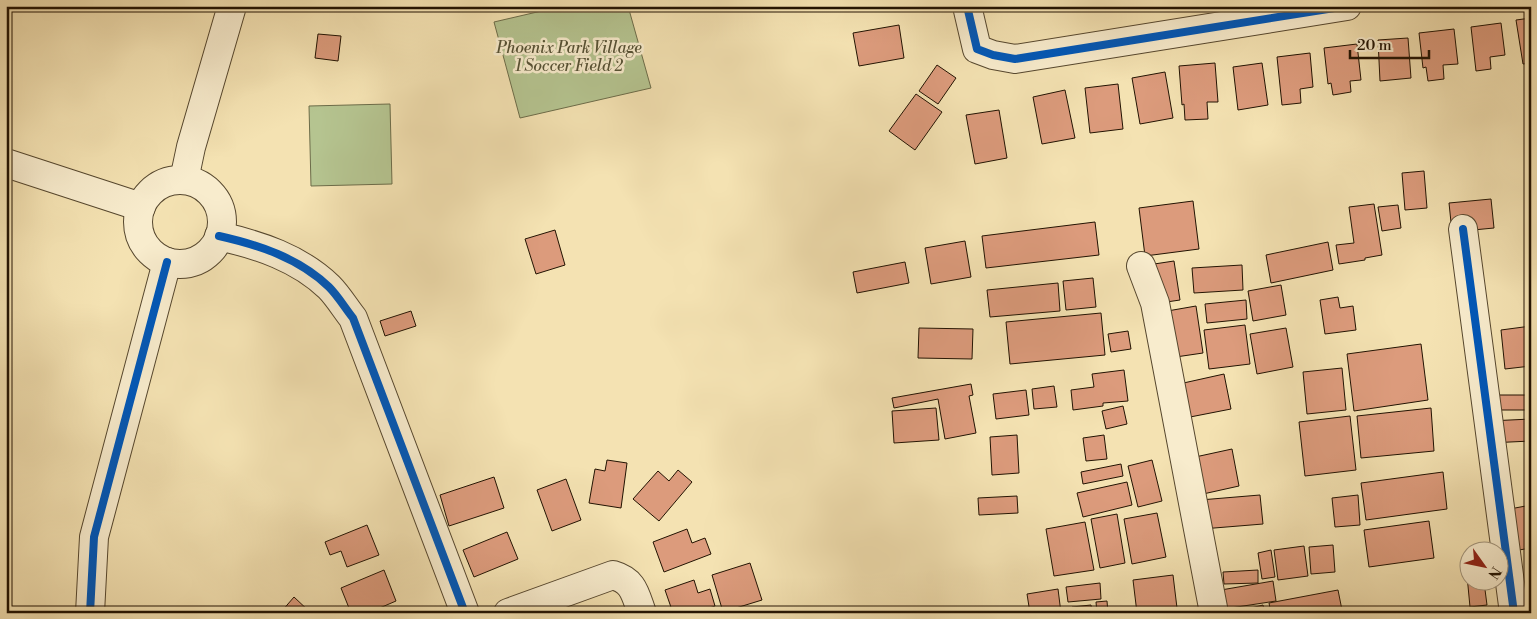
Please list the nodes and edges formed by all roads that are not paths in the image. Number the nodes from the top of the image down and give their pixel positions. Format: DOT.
graph roads {
  1 [pos="232,6"];
  2 [pos="967,6"];
  3 [pos="1347,6"];
  4 [pos="6,163"];
  5 [pos="184,180"];
  6 [pos="141,207"];
  7 [pos="1463,229"];
  8 [pos="219,236"];
  9 [pos="166,262"];
  10 [pos="1141,266"];
  11 [pos="90,613"];
  12 [pos="465,613"];
  13 [pos="508,613"];
  14 [pos="642,613"];
  15 [pos="1214,613"];
  16 [pos="1514,613"];
  1 -- 5 [label="street"];
  2 -- 3 [label="street"];
  4 -- 6 [label="street"];
  5 -- 6 [label="street"];
  5 -- 8 [label="street"];
  6 -- 9 [label="street"];
  7 -- 16 [label="street"];
  8 -- 9 [label="street"];
  8 -- 12 [label="street"];
  9 -- 11 [label="street"];
  10 -- 15 [label="street"];
  13 -- 14 [label="street"];
}
